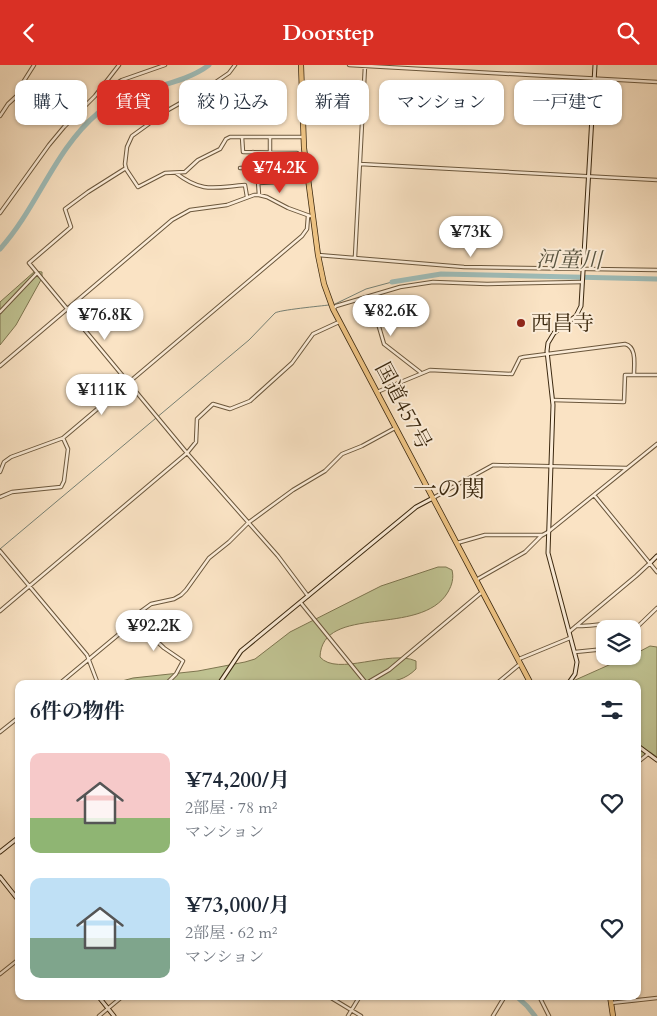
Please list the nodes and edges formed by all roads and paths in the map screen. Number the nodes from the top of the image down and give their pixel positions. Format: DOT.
graph roads {
  1 [pos="34,65"];
  2 [pos="119,65"];
  3 [pos="165,65"];
  4 [pos="236,65"];
  5 [pos="301,65"];
  6 [pos="349,65"];
  7 [pos="365,65"];
  8 [pos="596,65"];
  9 [pos="595,78"];
  10 [pos="657,82"];
  11 [pos="94,96"];
  12 [pos="0,116"];
  13 [pos="242,137"];
  14 [pos="270,137"];
  15 [pos="303,137"];
  16 [pos="254,152"];
  17 [pos="270,153"];
  18 [pos="298,161"];
  19 [pos="306,161"];
  20 [pos="360,164"];
  21 [pos="126,168"];
  22 [pos="240,168"];
  23 [pos="256,168"];
  24 [pos="286,168"];
  25 [pos="176,173"];
  26 [pos="589,177"];
  27 [pos="657,180"];
  28 [pos="258,183"];
  29 [pos="259,195"];
  30 [pos="247,197"];
  31 [pos="0,213"];
  32 [pos="311,217"];
  33 [pos="318,255"];
  34 [pos="355,257"];
  35 [pos="583,269"];
  36 [pos="657,270"];
  37 [pos="37,273"];
  38 [pos="583,281"];
  39 [pos="370,295"];
  40 [pos="333,308"];
  41 [pos="68,310"];
  42 [pos="0,312"];
  43 [pos="341,322"];
  44 [pos="548,353"];
  45 [pos="0,366"];
  46 [pos="421,373"];
  47 [pos="634,374"];
  48 [pos="657,375"];
  49 [pos="129,383"];
  50 [pos="377,393"];
  51 [pos="553,400"];
  52 [pos="395,428"];
  53 [pos="63,438"];
  54 [pos="657,444"];
  55 [pos="187,453"];
  56 [pos="551,466"];
  57 [pos="628,468"];
  58 [pos="0,472"];
  59 [pos="594,495"];
  60 [pos="0,497"];
  61 [pos="434,498"];
  62 [pos="248,523"];
  63 [pos="548,532"];
  64 [pos="544,535"];
  65 [pos="457,543"];
  66 [pos="0,551"];
  67 [pos="657,556"];
  68 [pos="650,563"];
  69 [pos="657,572"];
  70 [pos="476,580"];
  71 [pos="30,586"];
  72 [pos="482,591"];
  73 [pos="308,596"];
  74 [pos="301,603"];
  75 [pos="657,608"];
  76 [pos="0,611"];
  77 [pos="132,618"];
  78 [pos="641,622"];
  79 [pos="596,624"];
  80 [pos="574,626"];
  81 [pos="569,631"];
  82 [pos="570,638"];
  83 [pos="596,650"];
  84 [pos="574,652"];
  85 [pos="90,659"];
  86 [pos="519,661"];
  87 [pos="64,680"];
  88 [pos="97,680"];
  89 [pos="170,680"];
  90 [pos="222,680"];
  91 [pos="364,680"];
  92 [pos="372,680"];
  93 [pos="500,680"];
  94 [pos="529,680"];
  95 [pos="571,680"];
  96 [pos="15,720"];
  97 [pos="0,733"];
  98 [pos="641,749"];
  99 [pos="648,754"];
  100 [pos="641,760"];
  101 [pos="657,760"];
  102 [pos="15,840"];
  103 [pos="0,852"];
  104 [pos="0,877"];
  105 [pos="15,896"];
  106 [pos="15,962"];
  107 [pos="0,974"];
  108 [pos="657,998"];
  109 [pos="101,1000"];
  110 [pos="118,1000"];
  111 [pos="334,1000"];
  112 [pos="358,1000"];
  113 [pos="502,1000"];
  114 [pos="541,1000"];
  115 [pos="611,1000"];
  116 [pos="639,1000"];
  117 [pos="641,1000"];
  118 [pos="611,1003"];
  119 [pos="108,1008"];
  120 [pos="352,1011"];
  121 [pos="99,1016"];
  122 [pos="114,1016"];
  123 [pos="348,1016"];
  124 [pos="361,1016"];
  125 [pos="492,1016"];
  126 [pos="549,1016"];
  127 [pos="613,1016"];
  1 -- 12 [label="street"];
  2 -- 11 [label="street"];
  3 -- 11 [label="street"];
  4 -- 21 [label="street"];
  5 -- 15 [label="highway, 国道457号"];
  6 -- 7 [label="street"];
  7 -- 9 [label="street"];
  7 -- 20 [label="street"];
  8 -- 9 [label="street"];
  9 -- 10 [label="street"];
  9 -- 26 [label="street"];
  11 -- 31 [label="street"];
  13 -- 14 [label="street"];
  13 -- 16 [label="street"];
  13 -- 25 [label="street"];
  14 -- 15 [label="street"];
  14 -- 17 [label="street"];
  15 -- 19 [label="highway, 国道457号"];
  16 -- 17 [label="street"];
  16 -- 23 [label="street"];
  17 -- 18 [label="street"];
  18 -- 19 [label="street"];
  18 -- 24 [label="street"];
  19 -- 32 [label="highway, 国道457号"];
  20 -- 26 [label="street"];
  20 -- 34 [label="street"];
  21 -- 25 [label="street"];
  21 -- 37 [label="street"];
  22 -- 23 [label="street"];
  23 -- 24 [label="street"];
  23 -- 28 [label="street"];
  24 -- 28 [label="street"];
  25 -- 30 [label="street"];
  26 -- 27 [label="street"];
  26 -- 35 [label="street"];
  28 -- 29 [label="street"];
  29 -- 30 [label="street"];
  29 -- 32 [label="street"];
  30 -- 41 [label="street"];
  32 -- 33 [label="highway, 国道457号"];
  32 -- 49 [label="street"];
  33 -- 34 [label="street"];
  33 -- 40 [label="highway, 国道457号"];
  34 -- 35 [label="street"];
  35 -- 36 [label="street"];
  35 -- 38 [label="street"];
  37 -- 41 [label="street"];
  37 -- 42 [label="street"];
  38 -- 39 [label="street"];
  38 -- 44 [label="street"];
  39 -- 40 [label="street"];
  39 -- 46 [label="street"];
  40 -- 43 [label="highway, 国道457号"];
  41 -- 45 [label="street"];
  41 -- 49 [label="street"];
  43 -- 50 [label="highway, 国道457号"];
  43 -- 55 [label="street"];
  44 -- 46 [label="street"];
  44 -- 47 [label="street"];
  44 -- 51 [label="street"];
  46 -- 50 [label="street"];
  47 -- 48 [label="street"];
  47 -- 51 [label="street"];
  49 -- 53 [label="street"];
  49 -- 55 [label="street"];
  50 -- 52 [label="highway, 国道457号"];
  51 -- 56 [label="street"];
  52 -- 61 [label="highway, 国道457号"];
  52 -- 62 [label="street"];
  53 -- 58 [label="street"];
  53 -- 60 [label="street"];
  54 -- 57 [label="street"];
  55 -- 62 [label="street"];
  55 -- 71 [label="street"];
  56 -- 57 [label="street"];
  56 -- 61 [label="street"];
  56 -- 63 [label="street"];
  57 -- 59 [label="street"];
  59 -- 63 [label="street"];
  59 -- 68 [label="street"];
  61 -- 65 [label="highway, 国道457号"];
  61 -- 73 [label="street"];
  62 -- 73 [label="street"];
  62 -- 77 [label="street"];
  63 -- 64 [label="street"];
  63 -- 81 [label="street"];
  64 -- 65 [label="street"];
  64 -- 70 [label="street"];
  65 -- 70 [label="highway, 国道457号"];
  66 -- 71 [label="street"];
  67 -- 68 [label="street"];
  68 -- 69 [label="street"];
  68 -- 80 [label="street"];
  70 -- 72 [label="highway, 国道457号"];
  71 -- 76 [label="street"];
  71 -- 85 [label="street"];
  72 -- 86 [label="highway, 国道457号"];
  72 -- 92 [label="street"];
  73 -- 74 [label="street"];
  74 -- 90 [label="street"];
  74 -- 91 [label="street"];
  75 -- 78 [label="street"];
  77 -- 85 [label="street"];
  77 -- 89 [label="street"];
  79 -- 80 [label="street"];
  80 -- 81 [label="street"];
  81 -- 82 [label="street"];
  82 -- 84 [label="street"];
  82 -- 86 [label="street"];
  83 -- 84 [label="street"];
  84 -- 95 [label="street"];
  85 -- 87 [label="street"];
  85 -- 88 [label="street"];
  86 -- 93 [label="street"];
  86 -- 94 [label="highway, 国道457号"];
  96 -- 97 [label="street"];
  98 -- 99 [label="street"];
  99 -- 100 [label="street"];
  99 -- 101 [label="street"];
  102 -- 103 [label="street"];
  104 -- 105 [label="street"];
  106 -- 107 [label="street"];
  108 -- 117 [label="street"];
  109 -- 119 [label="street"];
  110 -- 119 [label="street"];
  111 -- 120 [label="street"];
  112 -- 120 [label="street"];
  113 -- 125 [label="street"];
  114 -- 126 [label="street"];
  115 -- 118 [label="highway"];
  116 -- 118 [label="street"];
  118 -- 127 [label="highway"];
  119 -- 121 [label="street"];
  119 -- 122 [label="street"];
  120 -- 123 [label="street"];
  120 -- 124 [label="street"];
}
